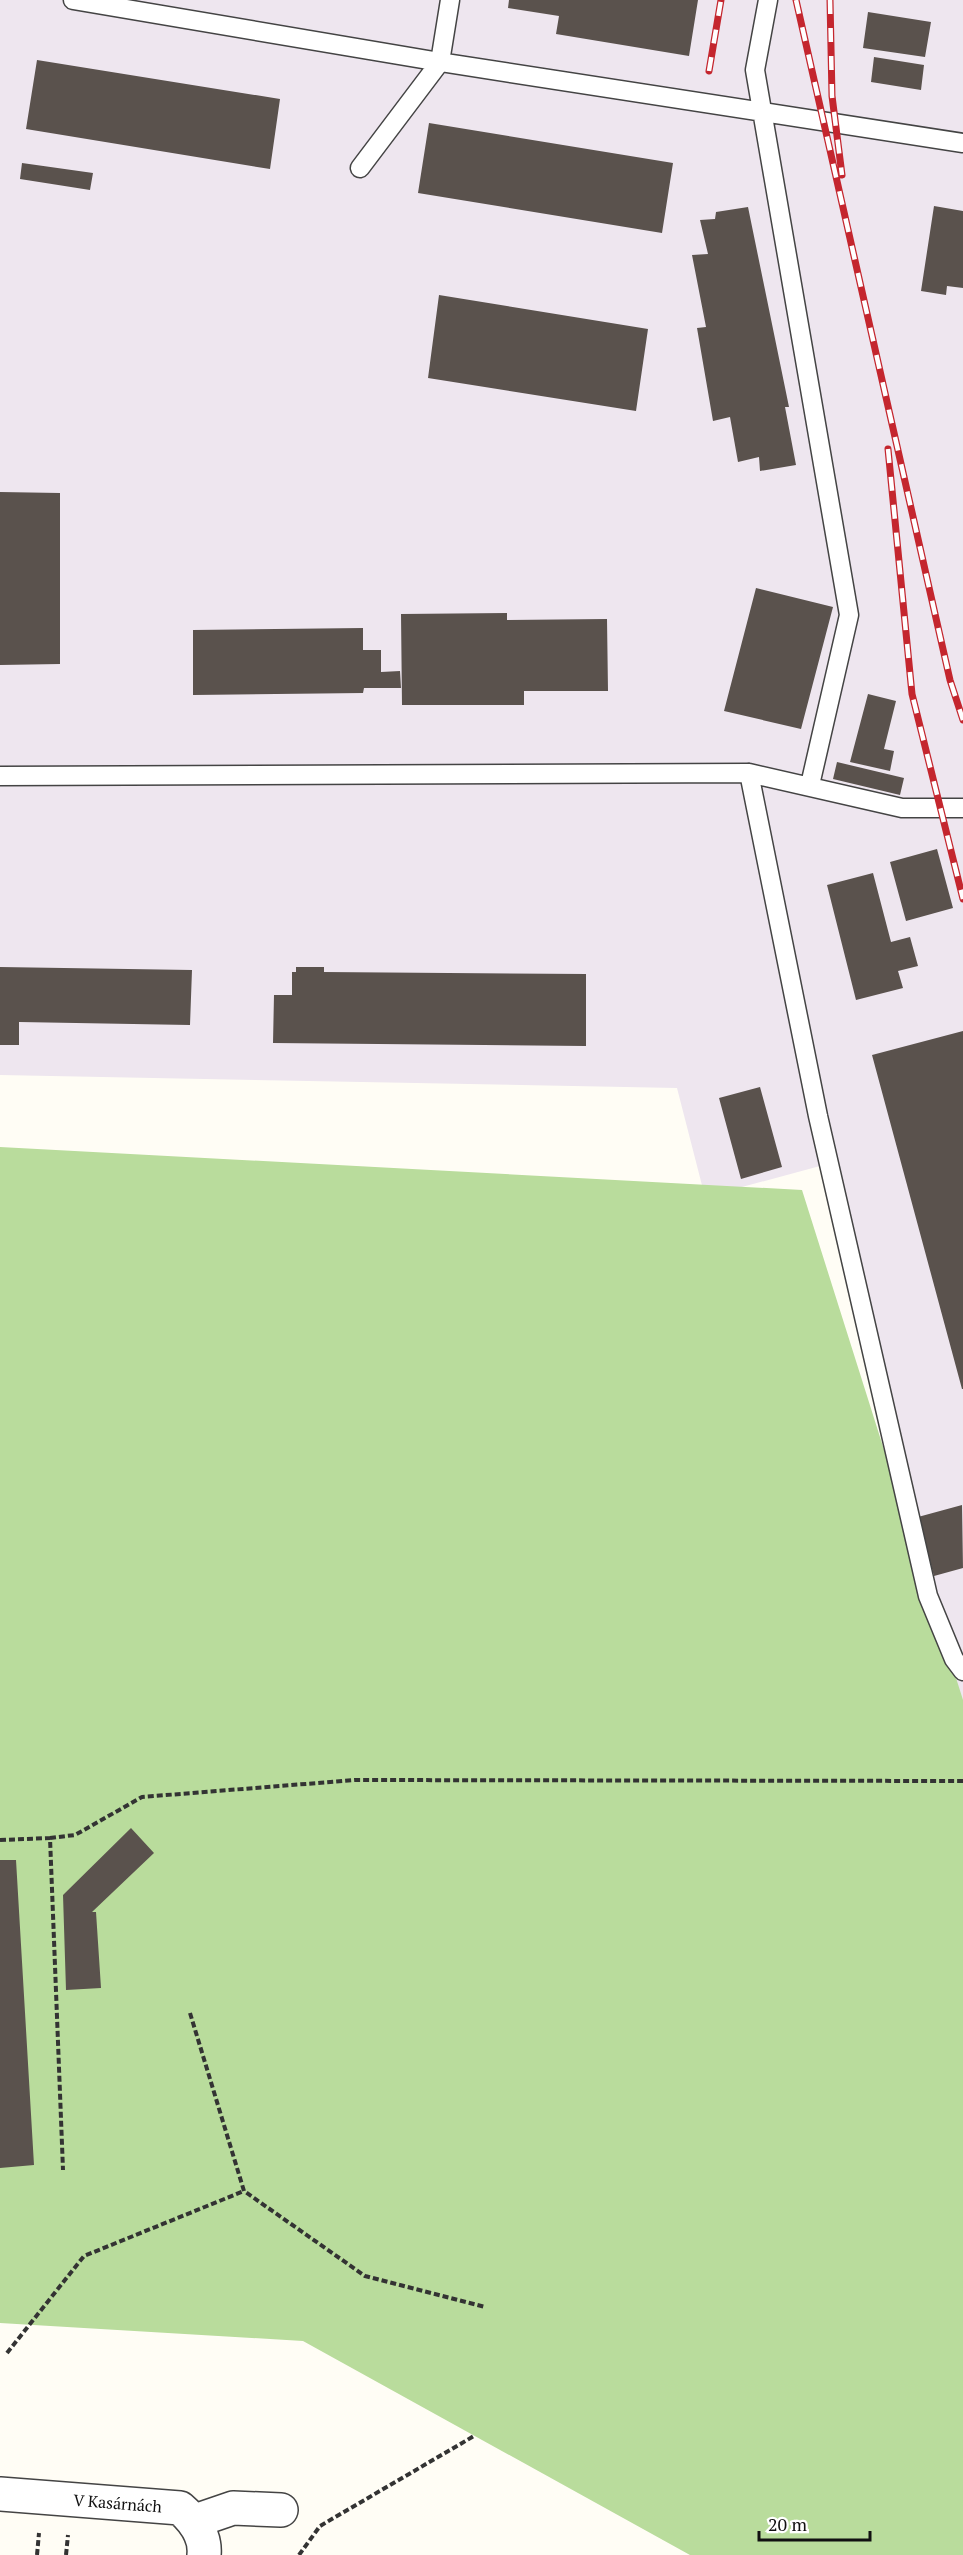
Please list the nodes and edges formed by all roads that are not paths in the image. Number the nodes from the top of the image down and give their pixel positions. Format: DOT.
graph roads {
  1 [pos="73,0"];
  2 [pos="450,0"];
  3 [pos="768,0"];
  4 [pos="440,62"];
  5 [pos="760,110"];
  6 [pos="963,143"];
  7 [pos="360,168"];
  8 [pos="749,772"];
  9 [pos="0,776"];
  10 [pos="810,785"];
  11 [pos="963,808"];
  12 [pos="963,1671"];
  13 [pos="0,2494"];
  14 [pos="281,2510"];
  15 [pos="195,2521"];
  16 [pos="204,2555"];
  1 -- 4 [label="lane"];
  2 -- 4 [label="lane"];
  3 -- 5 [label="lane"];
  4 -- 5 [label="lane"];
  4 -- 7 [label="lane"];
  5 -- 6 [label="lane"];
  5 -- 10 [label="lane"];
  8 -- 9 [label="lane"];
  8 -- 10 [label="lane"];
  8 -- 12 [label="lane"];
  10 -- 11 [label="lane"];
  13 -- 15 [label="street, V Kasárnách"];
  14 -- 15 [label="street"];
  15 -- 16 [label="street"];
}
